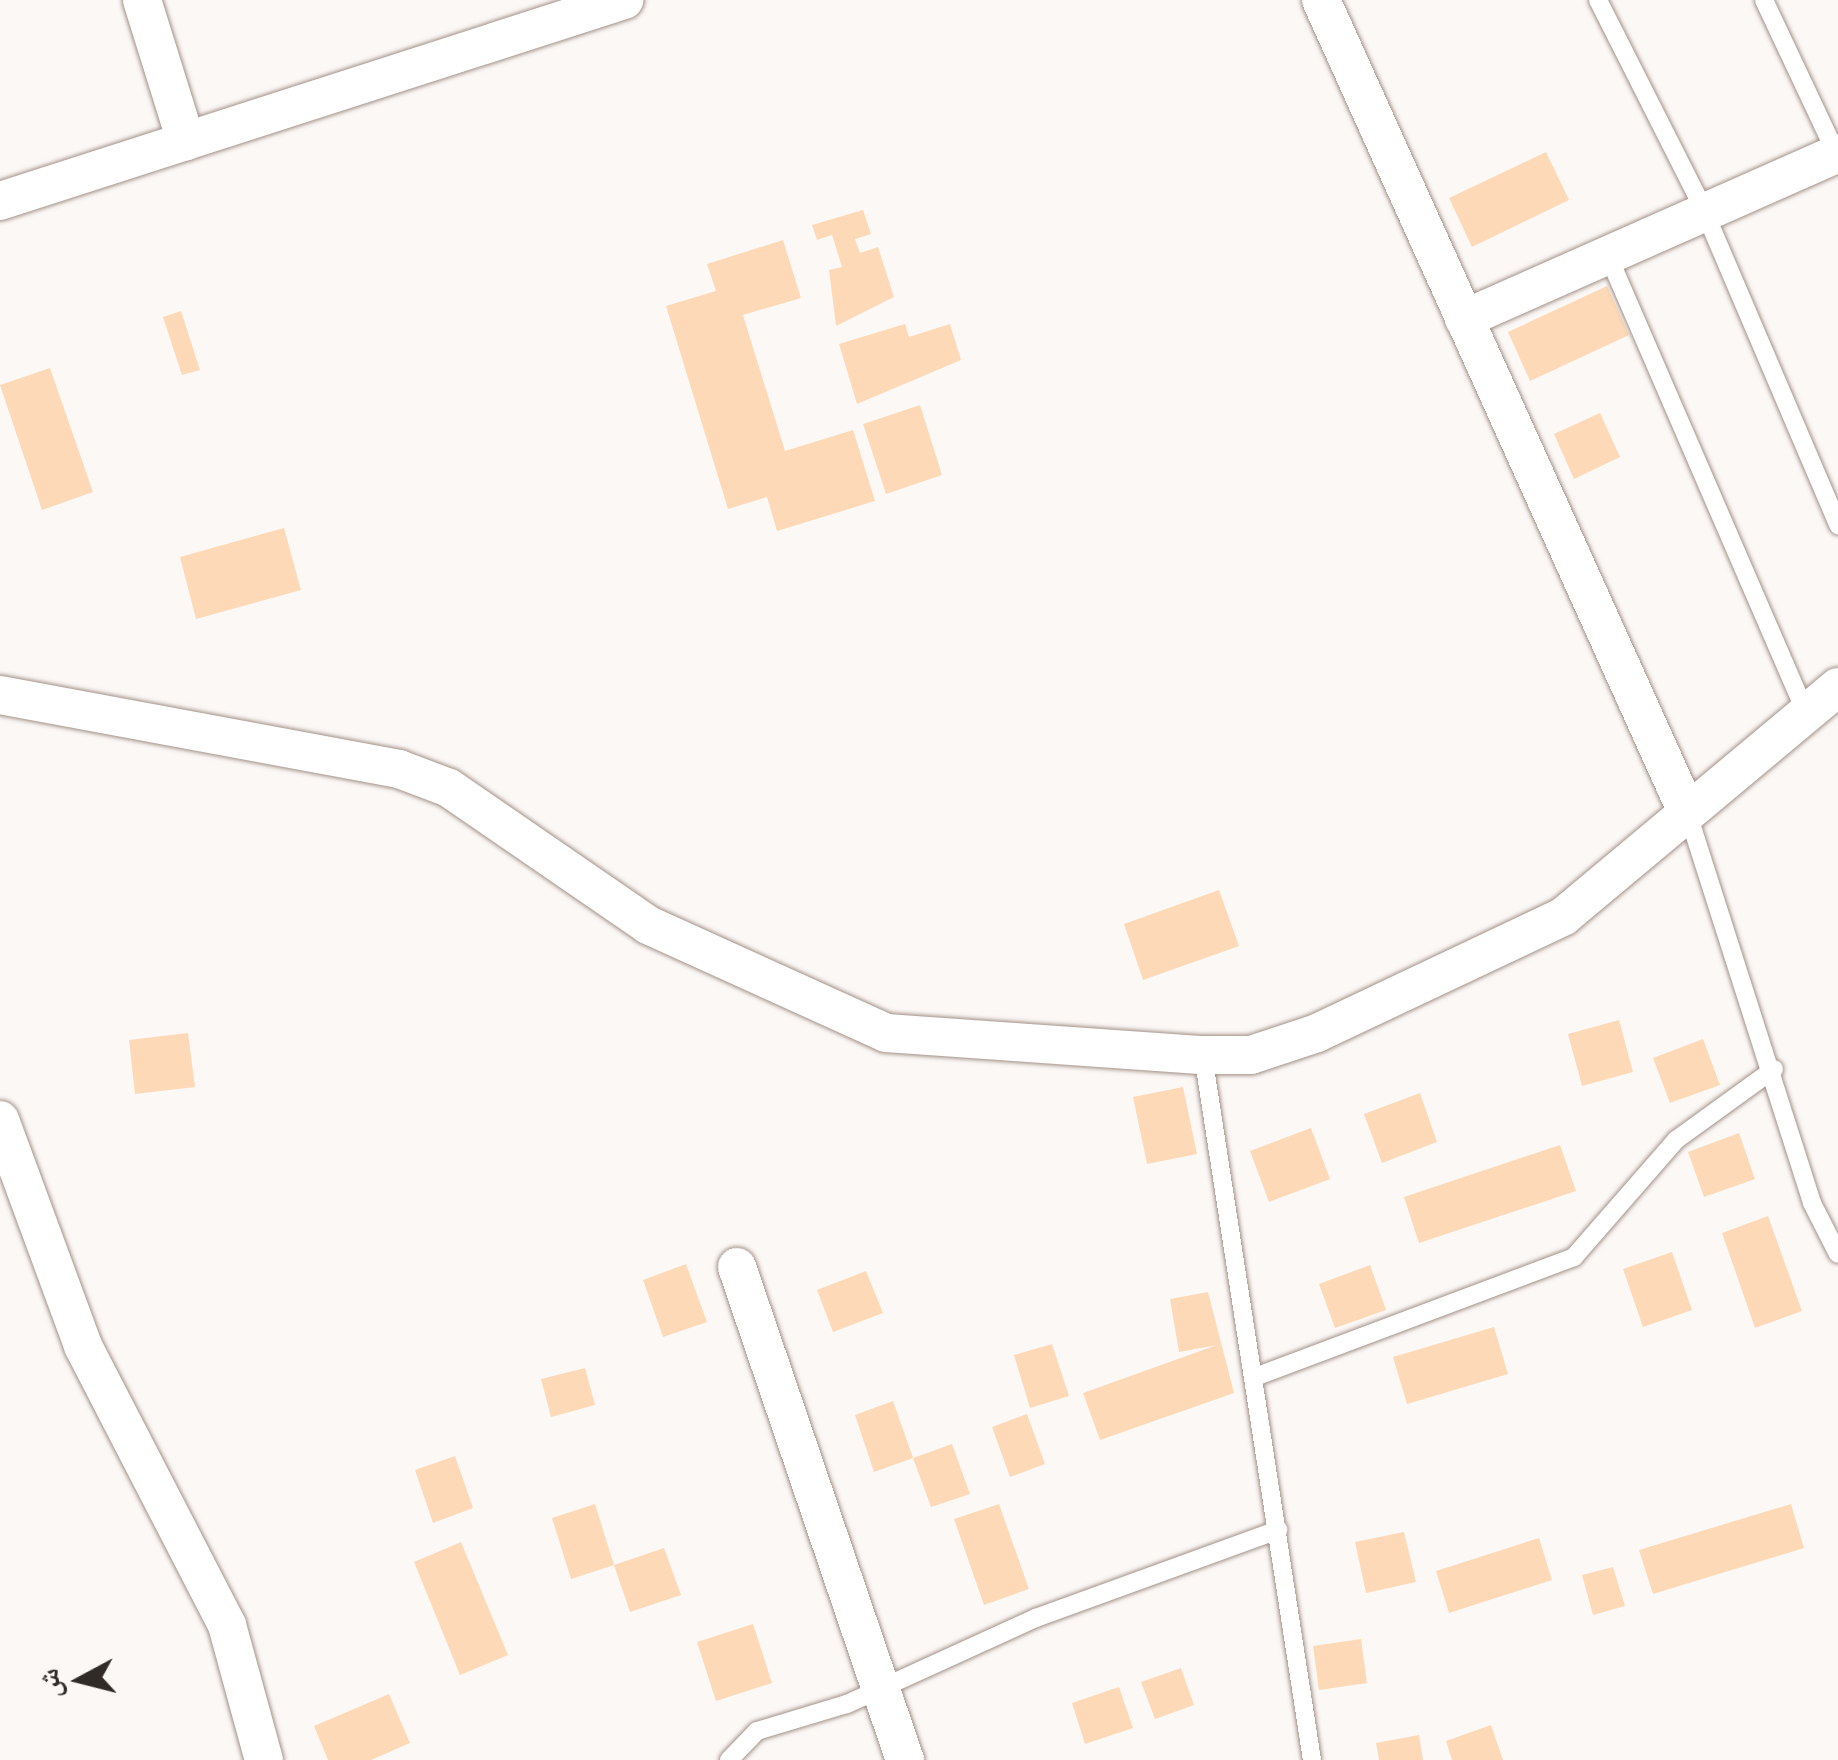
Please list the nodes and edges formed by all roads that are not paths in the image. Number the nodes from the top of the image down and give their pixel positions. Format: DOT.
graph roads {
  1 [pos="142,0"];
  2 [pos="624,0"];
  3 [pos="1320,0"];
  4 [pos="1598,0"];
  5 [pos="1764,0"];
  6 [pos="186,141"];
  7 [pos="1837,155"];
  8 [pos="0,201"];
  9 [pos="1703,208"];
  10 [pos="1606,253"];
  11 [pos="1464,319"];
  12 [pos="1838,525"];
  13 [pos="1838,687"];
  14 [pos="0,695"];
  15 [pos="1806,713"];
  16 [pos="1686,810"];
  17 [pos="1203,1056"];
  18 [pos="1774,1069"];
  19 [pos="0,1120"];
  20 [pos="1838,1254"];
  21 [pos="737,1267"];
  22 [pos="1256,1377"];
  23 [pos="1278,1530"];
  24 [pos="880,1688"];
  25 [pos="247,1719"];
  26 [pos="264,1760"];
  27 [pos="277,1760"];
  28 [pos="729,1760"];
  29 [pos="905,1760"];
  30 [pos="1312,1760"];
  1 -- 6 [label="street"];
  2 -- 6 [label="street"];
  3 -- 11 [label="street"];
  4 -- 9 [label="lane"];
  5 -- 7 [label="lane"];
  6 -- 8 [label="street"];
  7 -- 9 [label="street"];
  9 -- 10 [label="street"];
  9 -- 12 [label="lane"];
  10 -- 11 [label="street"];
  10 -- 15 [label="lane"];
  11 -- 16 [label="street"];
  13 -- 15 [label="street"];
  14 -- 17 [label="street"];
  15 -- 16 [label="street"];
  16 -- 17 [label="street"];
  16 -- 18 [label="lane"];
  17 -- 22 [label="lane"];
  18 -- 20 [label="lane"];
  18 -- 22 [label="lane"];
  19 -- 25 [label="street"];
  21 -- 24 [label="street"];
  22 -- 23 [label="lane"];
  23 -- 24 [label="lane"];
  23 -- 30 [label="lane"];
  24 -- 28 [label="lane"];
  24 -- 29 [label="street"];
  25 -- 26 [label="street"];
  25 -- 27 [label="lane"];
}
